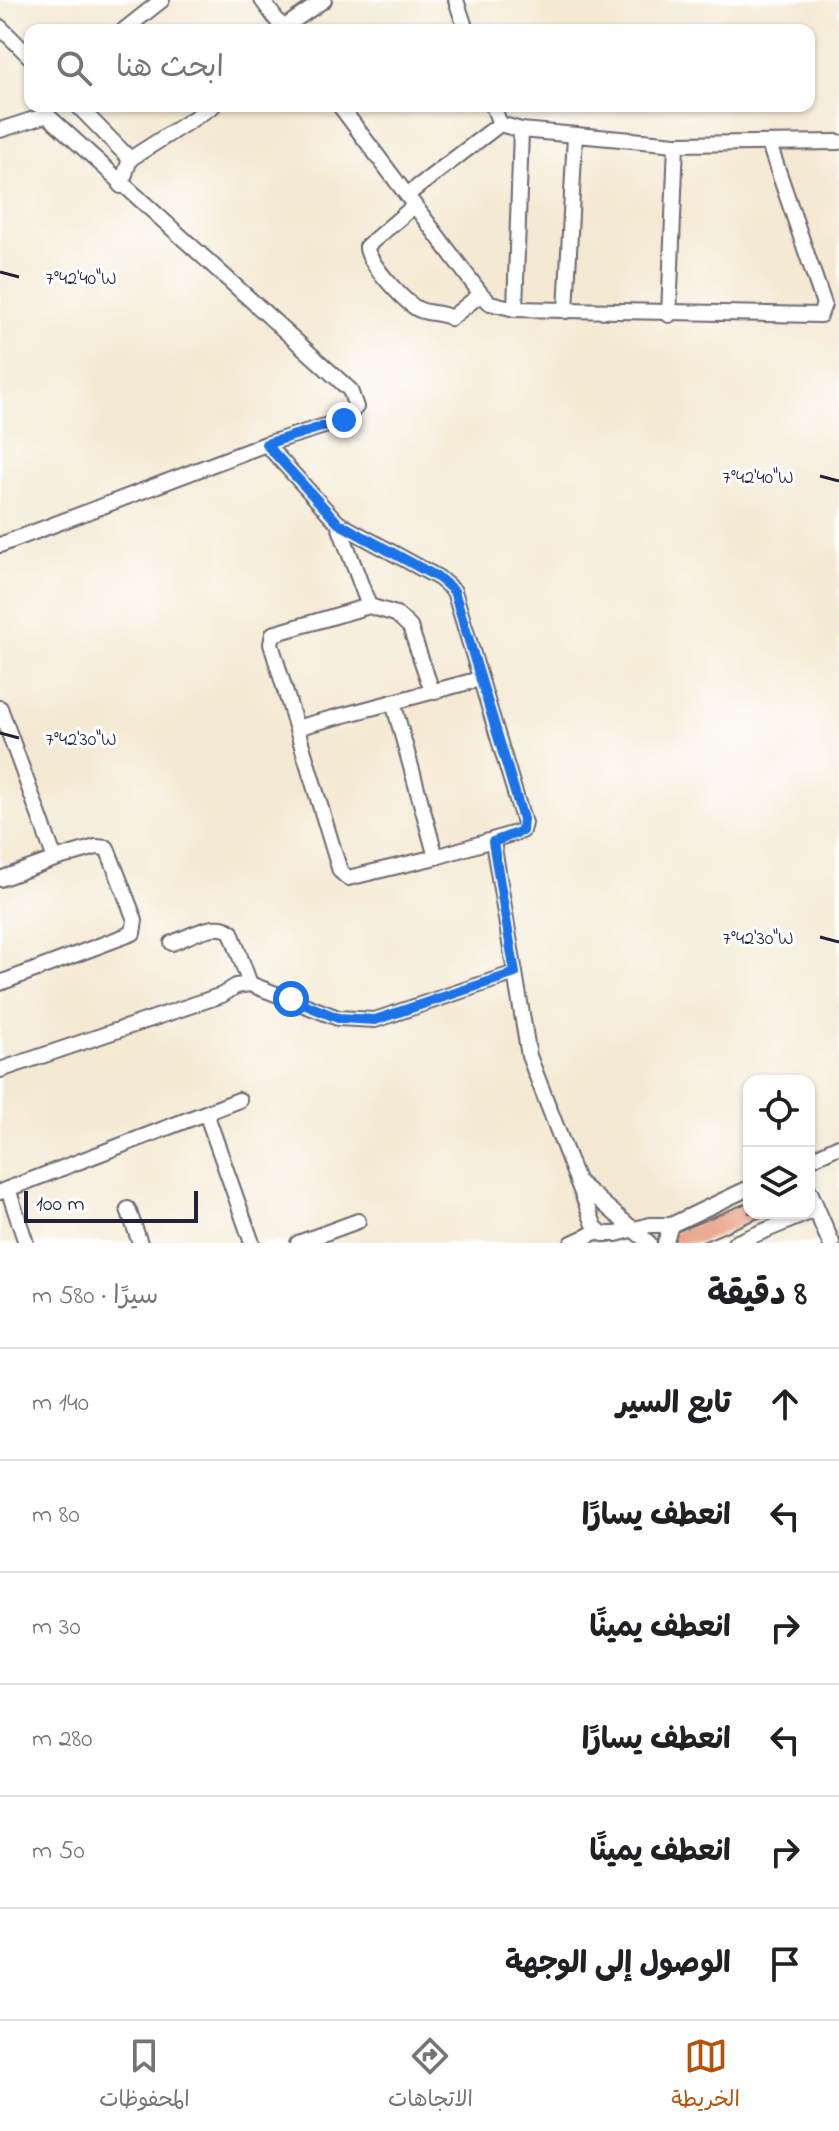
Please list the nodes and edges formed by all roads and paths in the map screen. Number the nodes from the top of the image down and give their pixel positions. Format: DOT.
graph roads {
  1 [pos="162,0"];
  2 [pos="262,0"];
  3 [pos="324,0"];
  4 [pos="456,0"];
  5 [pos="132,24"];
  6 [pos="279,24"];
  7 [pos="290,24"];
  8 [pos="461,24"];
  9 [pos="0,27"];
  10 [pos="24,51"];
  11 [pos="44,112"];
  12 [pos="47,112"];
  13 [pos="84,112"];
  14 [pos="204,112"];
  15 [pos="346,112"];
  16 [pos="495,112"];
  17 [pos="500,124"];
  18 [pos="0,130"];
  19 [pos="521,130"];
  20 [pos="575,135"];
  21 [pos="839,142"];
  22 [pos="676,144"];
  23 [pos="769,144"];
  24 [pos="130,159"];
  25 [pos="121,186"];
  26 [pos="411,201"];
  27 [pos="481,294"];
  28 [pos="515,309"];
  29 [pos="566,311"];
  30 [pos="669,315"];
  31 [pos="266,444"];
  32 [pos="338,523"];
  33 [pos="0,545"];
  34 [pos="369,606"];
  35 [pos="480,679"];
  36 [pos="432,691"];
  37 [pos="393,702"];
  38 [pos="0,708"];
  39 [pos="299,727"];
  40 [pos="493,842"];
  41 [pos="436,857"];
  42 [pos="55,859"];
  43 [pos="0,879"];
  44 [pos="172,943"];
  45 [pos="515,973"];
  46 [pos="0,983"];
  47 [pos="250,984"];
  48 [pos="0,1070"];
  49 [pos="239,1100"];
  50 [pos="206,1113"];
  51 [pos="839,1146"];
  52 [pos="815,1157"];
  53 [pos="574,1178"];
  54 [pos="4,1190"];
  55 [pos="743,1191"];
  56 [pos="128,1209"];
  57 [pos="815,1218"];
  58 [pos="794,1219"];
  59 [pos="358,1221"];
  60 [pos="671,1225"];
  61 [pos="636,1230"];
  62 [pos="598,1231"];
  63 [pos="26,1243"];
  64 [pos="140,1243"];
  65 [pos="252,1243"];
  66 [pos="298,1243"];
  67 [pos="572,1243"];
  68 [pos="649,1243"];
  69 [pos="665,1243"];
  70 [pos="735,1243"];
  71 [pos="831,1243"];
  1 -- 5 [label="street"];
  2 -- 6 [label="street"];
  3 -- 7 [label="street"];
  4 -- 8 [label="street"];
  9 -- 10 [label="street"];
  11 -- 18 [label="street"];
  12 -- 25 [label="street"];
  13 -- 24 [label="street"];
  14 -- 24 [label="street"];
  15 -- 26 [label="street"];
  16 -- 17 [label="street"];
  17 -- 19 [label="street"];
  17 -- 26 [label="street"];
  19 -- 20 [label="street"];
  19 -- 28 [label="street"];
  20 -- 22 [label="street"];
  20 -- 29 [label="street"];
  21 -- 23 [label="street"];
  22 -- 23 [label="street"];
  22 -- 30 [label="street"];
  23 -- 30 [label="street"];
  24 -- 25 [label="street"];
  25 -- 31 [label="street"];
  26 -- 27 [label="street"];
  26 -- 27 [label="street"];
  27 -- 28 [label="street"];
  28 -- 29 [label="street"];
  29 -- 30 [label="street"];
  31 -- 32 [label="street"];
  31 -- 33 [label="street"];
  32 -- 34 [label="street"];
  32 -- 35 [label="street"];
  34 -- 36 [label="street"];
  34 -- 39 [label="street"];
  35 -- 36 [label="street"];
  35 -- 40 [label="street"];
  36 -- 37 [label="street"];
  37 -- 39 [label="street"];
  37 -- 41 [label="street"];
  38 -- 42 [label="street"];
  39 -- 41 [label="street"];
  40 -- 41 [label="street"];
  40 -- 45 [label="street"];
  42 -- 43 [label="street"];
  42 -- 46 [label="street"];
  44 -- 47 [label="street"];
  45 -- 47 [label="street"];
  45 -- 53 [label="street"];
  47 -- 48 [label="street"];
  49 -- 50 [label="street"];
  50 -- 54 [label="street"];
  50 -- 65 [label="street"];
  51 -- 52 [label="street"];
  53 -- 61 [label="street"];
  53 -- 62 [label="street"];
  54 -- 63 [label="street"];
  55 -- 60 [label="street"];
  56 -- 64 [label="street"];
  57 -- 71 [label="street"];
  58 -- 70 [label="street"];
  59 -- 66 [label="street"];
  60 -- 61 [label="street"];
  60 -- 69 [label="street"];
  61 -- 62 [label="street"];
  61 -- 68 [label="street"];
  62 -- 67 [label="street"];
}
